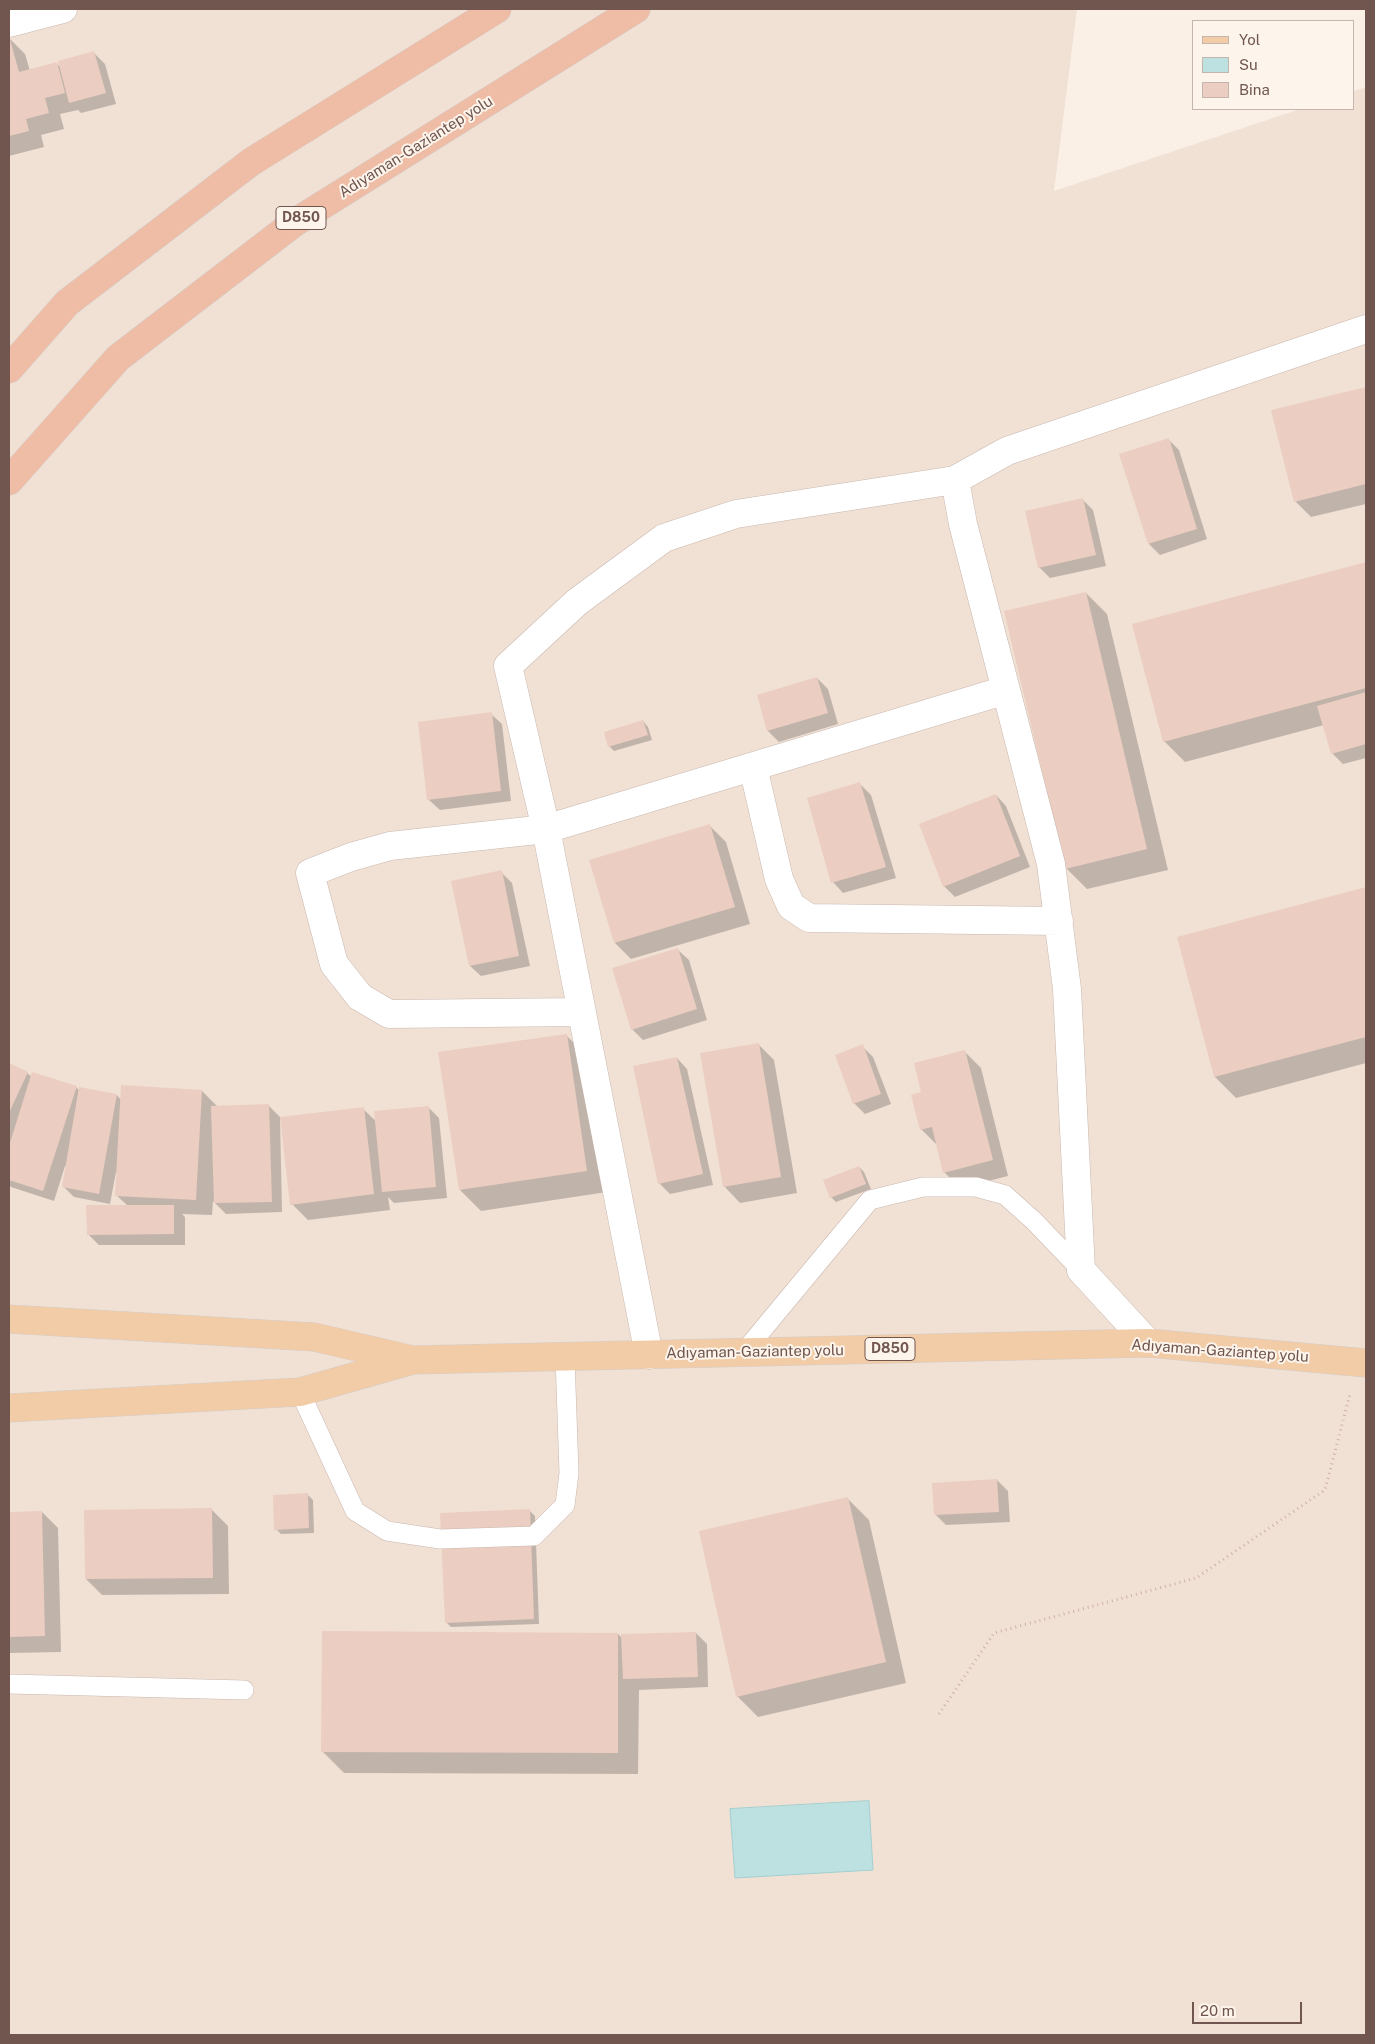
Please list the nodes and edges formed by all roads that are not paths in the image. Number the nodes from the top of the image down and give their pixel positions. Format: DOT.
graph roads {
  1 [pos="63,9"];
  2 [pos="497,9"];
  3 [pos="636,9"];
  4 [pos="9,23"];
  5 [pos="1366,329"];
  6 [pos="9,369"];
  7 [pos="955,480"];
  8 [pos="9,481"];
  9 [pos="1006,690"];
  10 [pos="753,766"];
  11 [pos="546,829"];
  12 [pos="1059,921"];
  13 [pos="582,1012"];
  14 [pos="1080,1270"];
  15 [pos="9,1319"];
  16 [pos="1148,1343"];
  17 [pos="744,1352"];
  18 [pos="649,1355"];
  19 [pos="565,1357"];
  20 [pos="413,1360"];
  21 [pos="1363,1362"];
  22 [pos="300,1392"];
  23 [pos="9,1408"];
  24 [pos="9,1684"];
  25 [pos="244,1690"];
  1 -- 4 [label="street"];
  2 -- 6 [label="highway"];
  3 -- 8 [label="highway, Adıyaman-Gaziantep yolu / D850"];
  5 -- 7 [label="street"];
  7 -- 9 [label="street"];
  7 -- 11 [label="street"];
  9 -- 10 [label="street"];
  9 -- 12 [label="street"];
  10 -- 11 [label="street"];
  10 -- 12 [label="street"];
  11 -- 13 [label="street"];
  11 -- 13 [label="street"];
  12 -- 14 [label="street"];
  13 -- 18 [label="street"];
  14 -- 16 [label="street"];
  14 -- 17 [label="lane"];
  15 -- 20 [label="main road"];
  16 -- 17 [label="main road, Adıyaman-Gaziantep yolu / D850"];
  16 -- 21 [label="main road, Adıyaman-Gaziantep yolu / D850"];
  17 -- 18 [label="main road, Adıyaman-Gaziantep yolu / D850"];
  18 -- 19 [label="main road, Adıyaman-Gaziantep yolu / D850"];
  19 -- 20 [label="main road, Adıyaman-Gaziantep yolu / D850"];
  19 -- 22 [label="lane"];
  20 -- 22 [label="main road"];
  22 -- 23 [label="main road"];
  24 -- 25 [label="lane"];
}
